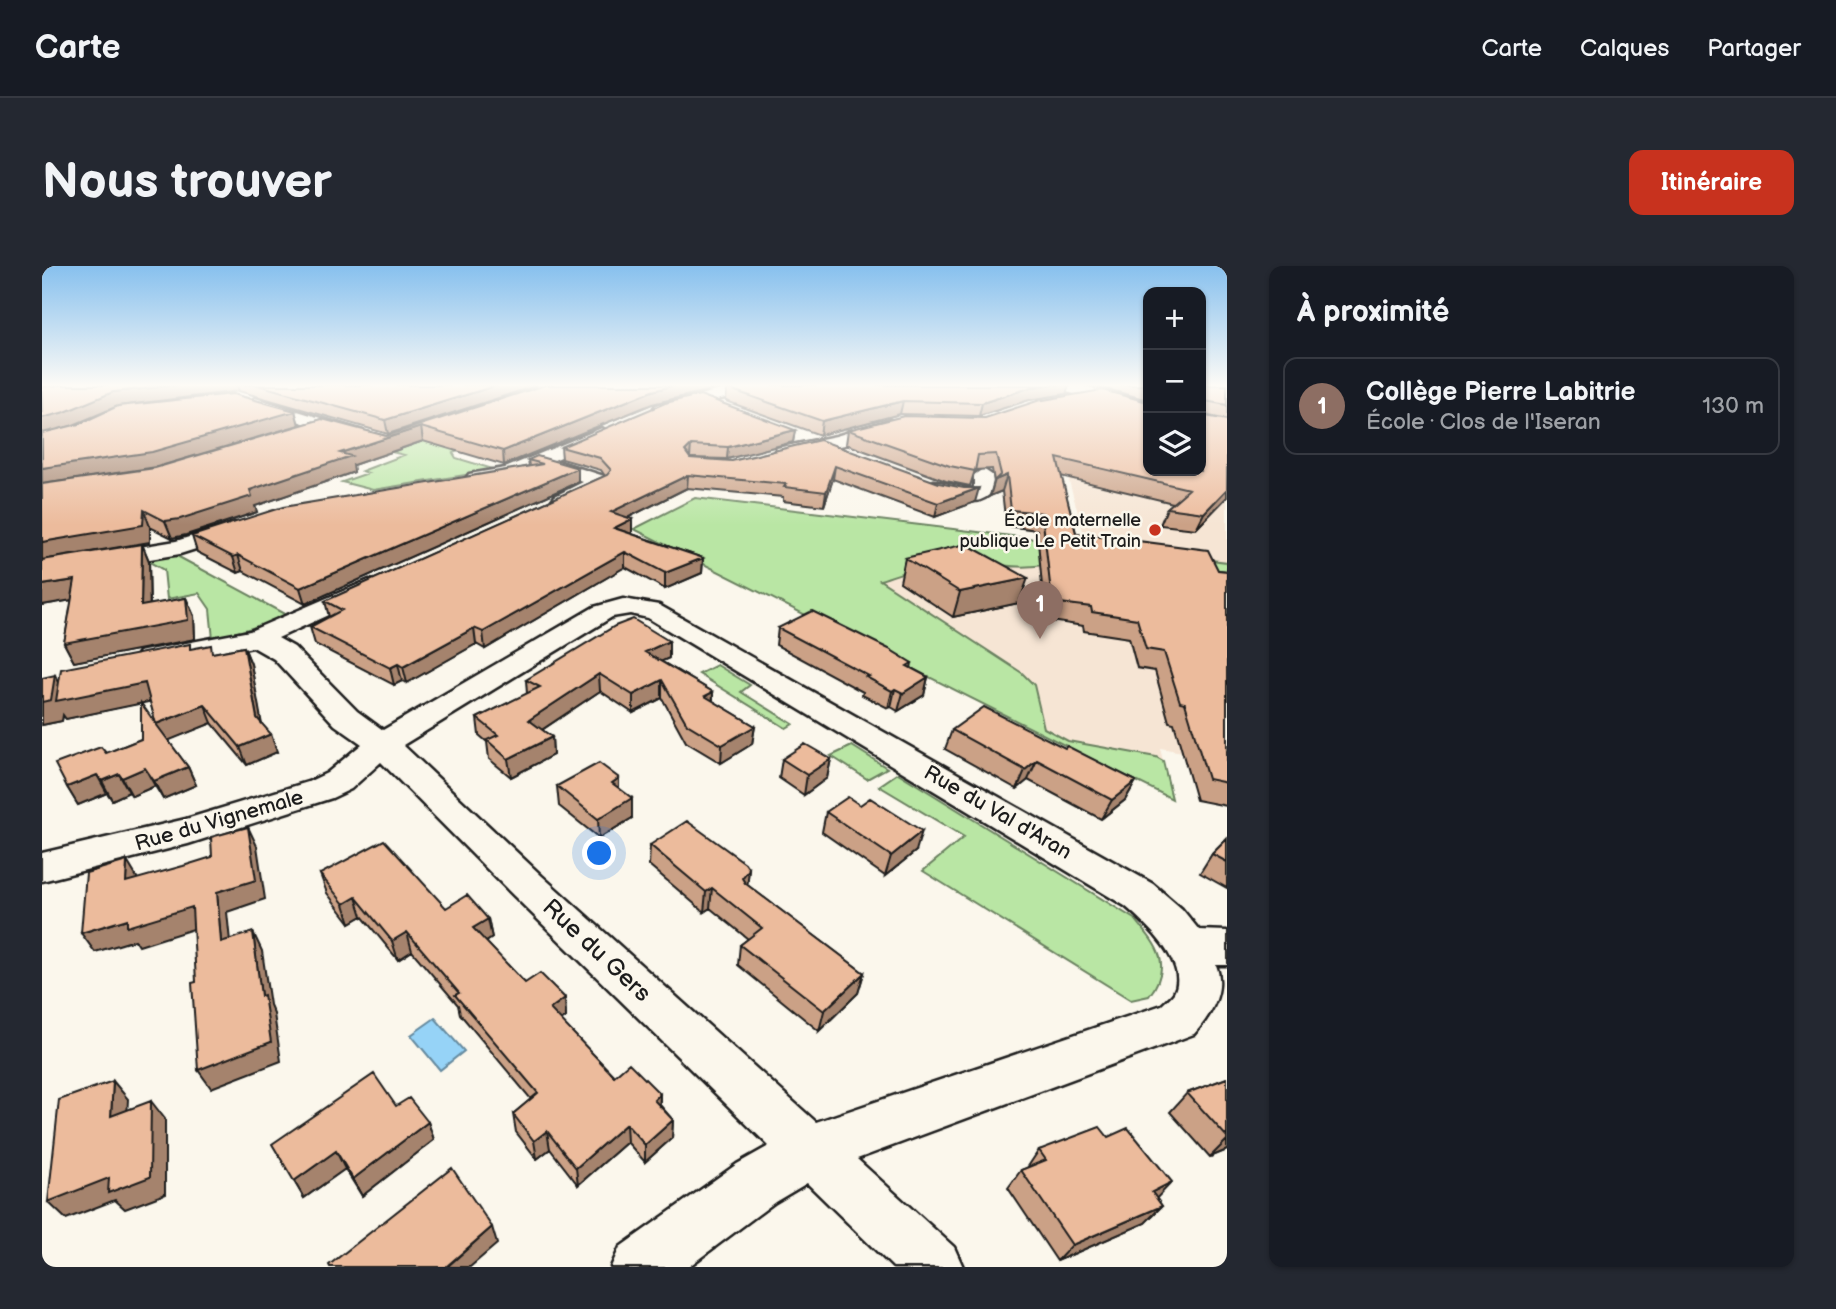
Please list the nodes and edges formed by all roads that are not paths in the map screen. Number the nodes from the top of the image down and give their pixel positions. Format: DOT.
graph roads {
  1 [pos="302,432"];
  2 [pos="347,432"];
  3 [pos="606,432"];
  4 [pos="867,432"];
  5 [pos="298,433"];
  6 [pos="800,435"];
  7 [pos="368,438"];
  8 [pos="822,443"];
  9 [pos="767,457"];
  10 [pos="853,457"];
  11 [pos="537,461"];
  12 [pos="983,475"];
  13 [pos="916,480"];
  14 [pos="453,482"];
  15 [pos="545,508"];
  16 [pos="252,523"];
  17 [pos="42,570"];
  18 [pos="393,576"];
  19 [pos="257,638"];
  20 [pos="123,663"];
  21 [pos="382,744"];
  22 [pos="42,867"];
  23 [pos="1208,948"];
  24 [pos="812,1150"];
  25 [pos="640,1267"];
  26 [pos="934,1267"];
  1 -- 5 [label="street"];
  2 -- 7 [label="street"];
  3 -- 11 [label="street"];
  4 -- 8 [label="street"];
  6 -- 8 [label="street"];
  8 -- 9 [label="street"];
  8 -- 10 [label="street"];
  11 -- 14 [label="street"];
  11 -- 15 [label="street"];
  12 -- 13 [label="street"];
  16 -- 17 [label="street"];
  18 -- 19 [label="street"];
  19 -- 20 [label="street"];
  19 -- 21 [label="street, Rue du Gers"];
  21 -- 22 [label="street, Rue du Vignemale"];
  21 -- 23 [label="street, Rue du Val d'Aran"];
  21 -- 24 [label="street, Rue du Gers"];
  23 -- 24 [label="street, Rue du Val d'Aran"];
  24 -- 25 [label="street"];
  24 -- 26 [label="street, Rue du Gers"];
}
